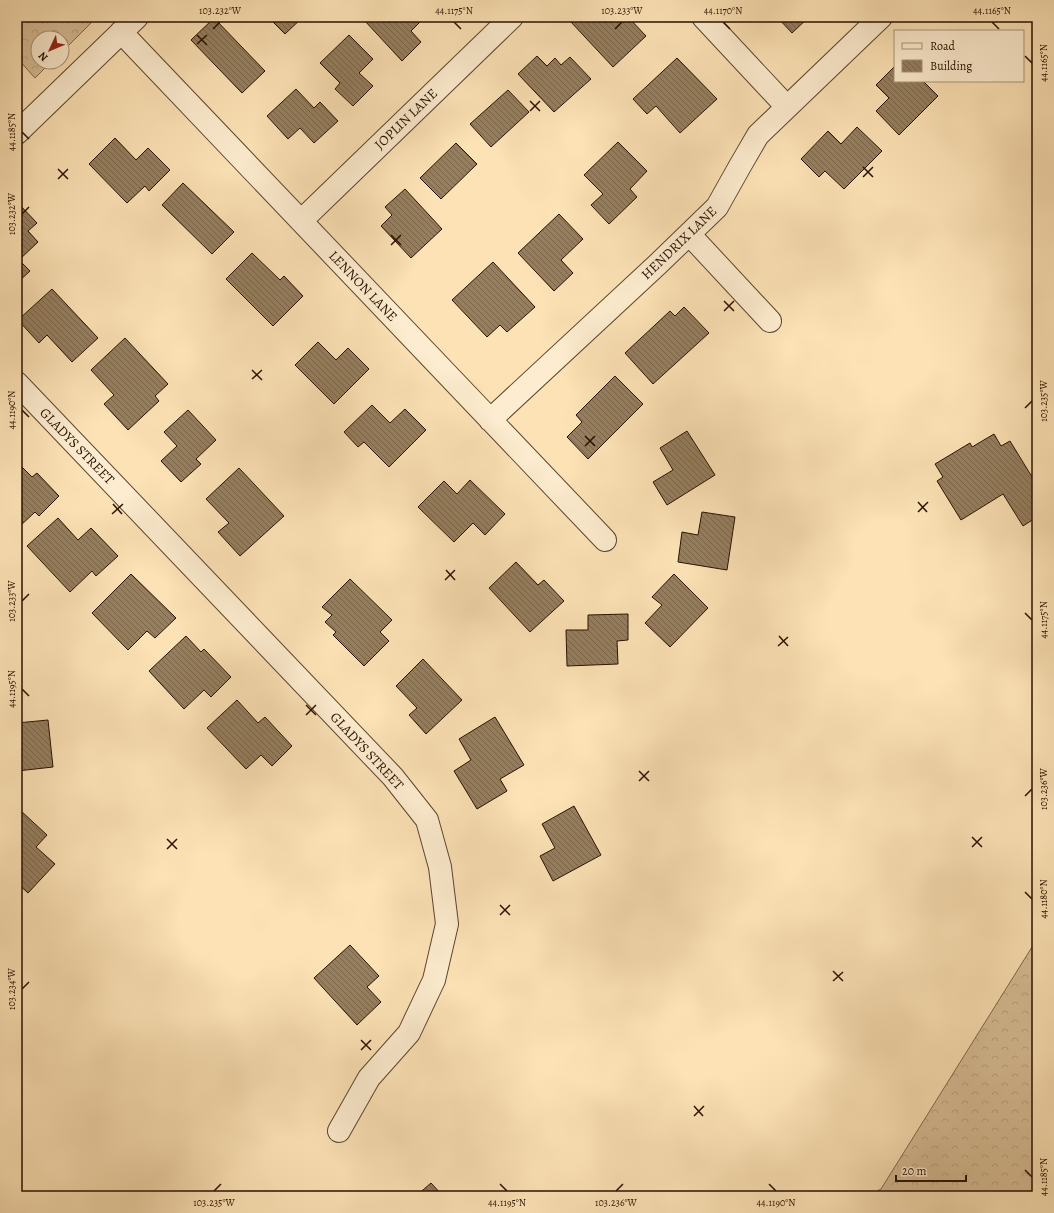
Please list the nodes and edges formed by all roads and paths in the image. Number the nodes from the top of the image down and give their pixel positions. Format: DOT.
graph roads {
  1 [pos="136,17"];
  2 [pos="512,17"];
  3 [pos="703,17"];
  4 [pos="881,17"];
  5 [pos="121,32"];
  6 [pos="787,107"];
  7 [pos="17,133"];
  8 [pos="301,221"];
  9 [pos="689,234"];
  10 [pos="770,321"];
  11 [pos="17,383"];
  12 [pos="490,420"];
  13 [pos="605,540"];
  14 [pos="340,1131"];
  1 -- 5 [label="street"];
  2 -- 8 [label="street, JOPLIN LANE"];
  3 -- 6 [label="street"];
  4 -- 6 [label="street, HENDRIX LANE"];
  5 -- 7 [label="street"];
  5 -- 8 [label="street, LENNON LANE"];
  6 -- 9 [label="street, HENDRIX LANE"];
  8 -- 12 [label="street, LENNON LANE"];
  9 -- 10 [label="street"];
  9 -- 12 [label="street, HENDRIX LANE"];
  11 -- 14 [label="street, GLADYS STREET"];
  12 -- 13 [label="street, LENNON LANE"];
}
